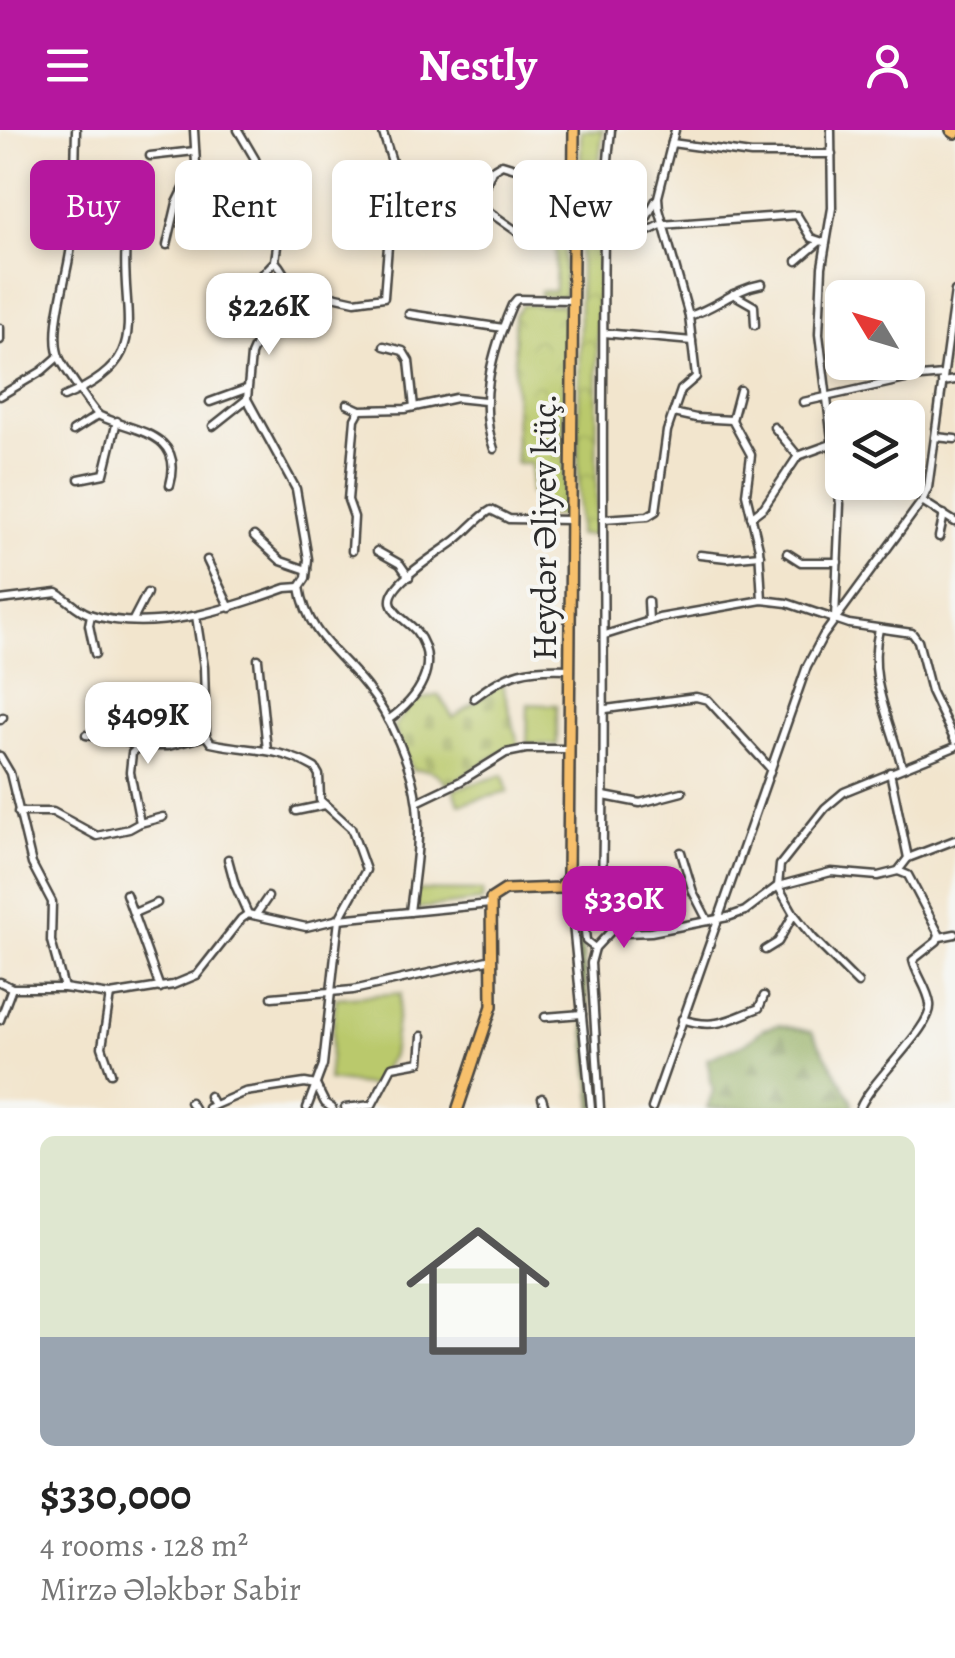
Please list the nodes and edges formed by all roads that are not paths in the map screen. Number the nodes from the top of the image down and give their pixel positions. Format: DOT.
graph roads {
  1 [pos="76,130"];
  2 [pos="194,130"];
  3 [pos="238,130"];
  4 [pos="382,130"];
  5 [pos="574,130"];
  6 [pos="611,130"];
  7 [pos="675,130"];
  8 [pos="831,130"];
  9 [pos="672,144"];
  10 [pos="195,151"];
  11 [pos="832,154"];
  12 [pos="150,156"];
  13 [pos="391,160"];
  14 [pos="573,160"];
  15 [pos="609,160"];
  16 [pos="658,197"];
  17 [pos="647,217"];
  18 [pos="662,224"];
  19 [pos="647,232"];
  20 [pos="822,242"];
  21 [pos="167,245"];
  22 [pos="126,250"];
  23 [pos="388,250"];
  24 [pos="572,250"];
  25 [pos="604,250"];
  26 [pos="275,260"];
  27 [pos="797,262"];
  28 [pos="762,284"];
  29 [pos="955,291"];
  30 [pos="732,294"];
  31 [pos="294,300"];
  32 [pos="573,300"];
  33 [pos="409,314"];
  34 [pos="689,316"];
  35 [pos="754,326"];
  36 [pos="297,327"];
  37 [pos="0,328"];
  38 [pos="502,328"];
  39 [pos="604,333"];
  40 [pos="0,340"];
  41 [pos="692,341"];
  42 [pos="384,346"];
  43 [pos="58,357"];
  44 [pos="942,379"];
  45 [pos="955,380"];
  46 [pos="246,389"];
  47 [pos="82,390"];
  48 [pos="740,390"];
  49 [pos="0,396"];
  50 [pos="64,397"];
  51 [pos="826,397"];
  52 [pos="247,398"];
  53 [pos="827,400"];
  54 [pos="486,401"];
  55 [pos="210,402"];
  56 [pos="803,402"];
  57 [pos="347,404"];
  58 [pos="414,407"];
  59 [pos="360,410"];
  60 [pos="673,413"];
  61 [pos="98,416"];
  62 [pos="732,420"];
  63 [pos="117,421"];
  64 [pos="213,426"];
  65 [pos="774,426"];
  66 [pos="73,431"];
  67 [pos="936,437"];
  68 [pos="955,439"];
  69 [pos="825,446"];
  70 [pos="494,449"];
  71 [pos="798,456"];
  72 [pos="78,479"];
  73 [pos="170,485"];
  74 [pos="840,500"];
  75 [pos="922,501"];
  76 [pos="944,514"];
  77 [pos="751,518"];
  78 [pos="602,519"];
  79 [pos="571,520"];
  80 [pos="955,522"];
  81 [pos="254,536"];
  82 [pos="939,537"];
  83 [pos="352,551"];
  84 [pos="377,551"];
  85 [pos="786,553"];
  86 [pos="760,555"];
  87 [pos="700,556"];
  88 [pos="207,560"];
  89 [pos="838,562"];
  90 [pos="307,570"];
  91 [pos="408,577"];
  92 [pos="300,587"];
  93 [pos="147,592"];
  94 [pos="0,600"];
  95 [pos="762,600"];
  96 [pos="648,601"];
  97 [pos="230,608"];
  98 [pos="91,615"];
  99 [pos="196,616"];
  100 [pos="132,620"];
  101 [pos="836,620"];
  102 [pos="649,621"];
  103 [pos="879,630"];
  104 [pos="605,635"];
  105 [pos="95,654"];
  106 [pos="258,659"];
  107 [pos="572,669"];
  108 [pos="474,698"];
  109 [pos="606,709"];
  110 [pos="388,720"];
  111 [pos="86,735"];
  112 [pos="206,736"];
  113 [pos="955,744"];
  114 [pos="136,747"];
  115 [pos="571,749"];
  116 [pos="267,750"];
  117 [pos="0,756"];
  118 [pos="902,768"];
  119 [pos="771,769"];
  120 [pos="890,772"];
  121 [pos="682,792"];
  122 [pos="604,796"];
  123 [pos="416,802"];
  124 [pos="325,806"];
  125 [pos="18,812"];
  126 [pos="296,812"];
  127 [pos="163,818"];
  128 [pos="140,823"];
  129 [pos="955,840"];
  130 [pos="682,852"];
  131 [pos="908,858"];
  132 [pos="228,859"];
  133 [pos="898,871"];
  134 [pos="778,886"];
  135 [pos="567,888"];
  136 [pos="126,894"];
  137 [pos="268,897"];
  138 [pos="492,899"];
  139 [pos="582,899"];
  140 [pos="598,902"];
  141 [pos="157,903"];
  142 [pos="134,912"];
  143 [pos="410,912"];
  144 [pos="253,914"];
  145 [pos="794,914"];
  146 [pos="719,918"];
  147 [pos="338,919"];
  148 [pos="708,921"];
  149 [pos="613,929"];
  150 [pos="955,934"];
  151 [pos="940,937"];
  152 [pos="595,948"];
  153 [pos="765,950"];
  154 [pos="493,959"];
  155 [pos="0,982"];
  156 [pos="858,984"];
  157 [pos="12,988"];
  158 [pos="64,988"];
  159 [pos="160,988"];
  160 [pos="333,992"];
  161 [pos="110,996"];
  162 [pos="764,996"];
  163 [pos="272,998"];
  164 [pos="582,1014"];
  165 [pos="545,1016"];
  166 [pos="682,1019"];
  167 [pos="0,1020"];
  168 [pos="422,1036"];
  169 [pos="112,1073"];
  170 [pos="316,1085"];
  171 [pos="209,1096"];
  172 [pos="542,1098"];
  173 [pos="211,1106"];
  174 [pos="307,1108"];
  175 [pos="332,1108"];
  176 [pos="345,1108"];
  177 [pos="458,1108"];
  178 [pos="546,1108"];
  179 [pos="591,1108"];
  180 [pos="600,1108"];
  181 [pos="652,1108"];
  182 [pos="860,1108"];
  1 -- 43 [label="street"];
  2 -- 10 [label="street"];
  3 -- 26 [label="street"];
  4 -- 13 [label="street"];
  5 -- 14 [label="main road, Heydər Əliyev küç."];
  6 -- 15 [label="street"];
  7 -- 9 [label="street"];
  8 -- 11 [label="street"];
  9 -- 11 [label="street"];
  9 -- 16 [label="street"];
  10 -- 12 [label="street"];
  10 -- 21 [label="street"];
  11 -- 20 [label="street"];
  16 -- 17 [label="street"];
  16 -- 18 [label="street"];
  18 -- 19 [label="street"];
  18 -- 20 [label="street"];
  18 -- 34 [label="street"];
  20 -- 27 [label="street"];
  20 -- 51 [label="street"];
  22 -- 47 [label="street"];
  23 -- 31 [label="street"];
  24 -- 32 [label="main road, Heydər Əliyev küç."];
  25 -- 39 [label="street"];
  26 -- 31 [label="street"];
  26 -- 46 [label="street"];
  28 -- 30 [label="street"];
  29 -- 44 [label="street"];
  30 -- 34 [label="street"];
  30 -- 35 [label="street"];
  31 -- 36 [label="street"];
  32 -- 38 [label="street"];
  32 -- 79 [label="main road, Heydər Əliyev küç."];
  33 -- 38 [label="street"];
  34 -- 41 [label="street"];
  37 -- 40 [label="street"];
  38 -- 54 [label="street"];
  39 -- 41 [label="street"];
  39 -- 78 [label="street"];
  41 -- 60 [label="street"];
  42 -- 58 [label="street"];
  43 -- 47 [label="street"];
  43 -- 49 [label="street"];
  44 -- 45 [label="street"];
  44 -- 51 [label="street"];
  44 -- 67 [label="street"];
  46 -- 52 [label="street"];
  46 -- 55 [label="street"];
  47 -- 50 [label="street"];
  47 -- 61 [label="street"];
  48 -- 62 [label="street"];
  51 -- 53 [label="street"];
  51 -- 56 [label="street"];
  52 -- 64 [label="street"];
  52 -- 90 [label="street"];
  54 -- 58 [label="street, Heydər Əliyev küç."];
  54 -- 70 [label="street"];
  57 -- 59 [label="street"];
  58 -- 59 [label="street, Heydər Əliyev küç."];
  59 -- 83 [label="street"];
  60 -- 62 [label="street"];
  60 -- 78 [label="street"];
  61 -- 63 [label="street"];
  61 -- 66 [label="street"];
  62 -- 77 [label="street"];
  63 -- 72 [label="street"];
  63 -- 73 [label="street"];
  65 -- 71 [label="street"];
  67 -- 68 [label="street"];
  67 -- 75 [label="street"];
  69 -- 71 [label="street"];
  71 -- 77 [label="street"];
  74 -- 89 [label="street"];
  75 -- 76 [label="street"];
  75 -- 101 [label="street"];
  76 -- 80 [label="street"];
  76 -- 82 [label="street"];
  77 -- 86 [label="street"];
  78 -- 104 [label="street"];
  79 -- 91 [label="street"];
  79 -- 107 [label="main road, Heydər Əliyev küç."];
  81 -- 90 [label="street"];
  84 -- 91 [label="street"];
  85 -- 89 [label="street"];
  86 -- 87 [label="street"];
  86 -- 95 [label="street"];
  88 -- 97 [label="street"];
  89 -- 101 [label="street"];
  90 -- 92 [label="street"];
  91 -- 110 [label="street"];
  92 -- 97 [label="street"];
  92 -- 110 [label="street"];
  93 -- 100 [label="street"];
  94 -- 98 [label="street"];
  95 -- 101 [label="street"];
  95 -- 102 [label="street"];
  96 -- 102 [label="street"];
  97 -- 99 [label="street"];
  98 -- 100 [label="street"];
  98 -- 105 [label="street"];
  99 -- 100 [label="street"];
  99 -- 112 [label="street"];
  101 -- 103 [label="street"];
  101 -- 119 [label="street"];
  102 -- 104 [label="street"];
  103 -- 113 [label="street"];
  103 -- 118 [label="street"];
  104 -- 109 [label="street"];
  106 -- 116 [label="street"];
  107 -- 108 [label="street"];
  107 -- 115 [label="main road, Heydər Əliyev küç."];
  109 -- 119 [label="street"];
  109 -- 122 [label="street"];
  110 -- 123 [label="street"];
  111 -- 114 [label="street"];
  112 -- 114 [label="street"];
  112 -- 116 [label="street"];
  113 -- 118 [label="street"];
  114 -- 128 [label="street"];
  115 -- 123 [label="street"];
  115 -- 135 [label="main road, Heydər Əliyev küç."];
  116 -- 124 [label="street"];
  117 -- 125 [label="street"];
  118 -- 120 [label="street"];
  119 -- 146 [label="street"];
  120 -- 131 [label="street"];
  120 -- 134 [label="street"];
  121 -- 122 [label="street"];
  122 -- 140 [label="street"];
  123 -- 143 [label="street"];
  124 -- 126 [label="street"];
  124 -- 147 [label="street"];
  125 -- 128 [label="street"];
  125 -- 158 [label="street"];
  127 -- 128 [label="street"];
  129 -- 131 [label="street"];
  130 -- 148 [label="street"];
  131 -- 133 [label="street"];
  132 -- 144 [label="street"];
  133 -- 134 [label="street"];
  133 -- 151 [label="street"];
  134 -- 145 [label="street"];
  134 -- 146 [label="street"];
  135 -- 138 [label="main road"];
  135 -- 139 [label="street"];
  135 -- 164 [label="street"];
  136 -- 142 [label="street"];
  137 -- 144 [label="street"];
  138 -- 143 [label="street"];
  138 -- 154 [label="main road"];
  139 -- 140 [label="street"];
  139 -- 152 [label="street"];
  140 -- 149 [label="street"];
  141 -- 142 [label="street"];
  142 -- 159 [label="street"];
  143 -- 147 [label="street"];
  144 -- 147 [label="street"];
  144 -- 159 [label="street"];
  145 -- 153 [label="street"];
  145 -- 156 [label="street"];
  146 -- 148 [label="street"];
  146 -- 166 [label="street"];
  147 -- 160 [label="street"];
  148 -- 149 [label="street"];
  149 -- 152 [label="street"];
  150 -- 151 [label="street"];
  151 -- 182 [label="street"];
  152 -- 180 [label="street"];
  154 -- 160 [label="street"];
  154 -- 177 [label="main road"];
  155 -- 157 [label="street"];
  157 -- 158 [label="street"];
  157 -- 167 [label="street"];
  158 -- 161 [label="street"];
  159 -- 161 [label="street"];
  160 -- 163 [label="street"];
  160 -- 170 [label="street"];
  161 -- 169 [label="street"];
  162 -- 166 [label="street"];
  164 -- 165 [label="street"];
  164 -- 179 [label="street"];
  166 -- 181 [label="street"];
  168 -- 176 [label="street"];
  170 -- 173 [label="street"];
  170 -- 174 [label="street"];
  170 -- 175 [label="street"];
  171 -- 173 [label="street"];
  172 -- 178 [label="street"];
}
